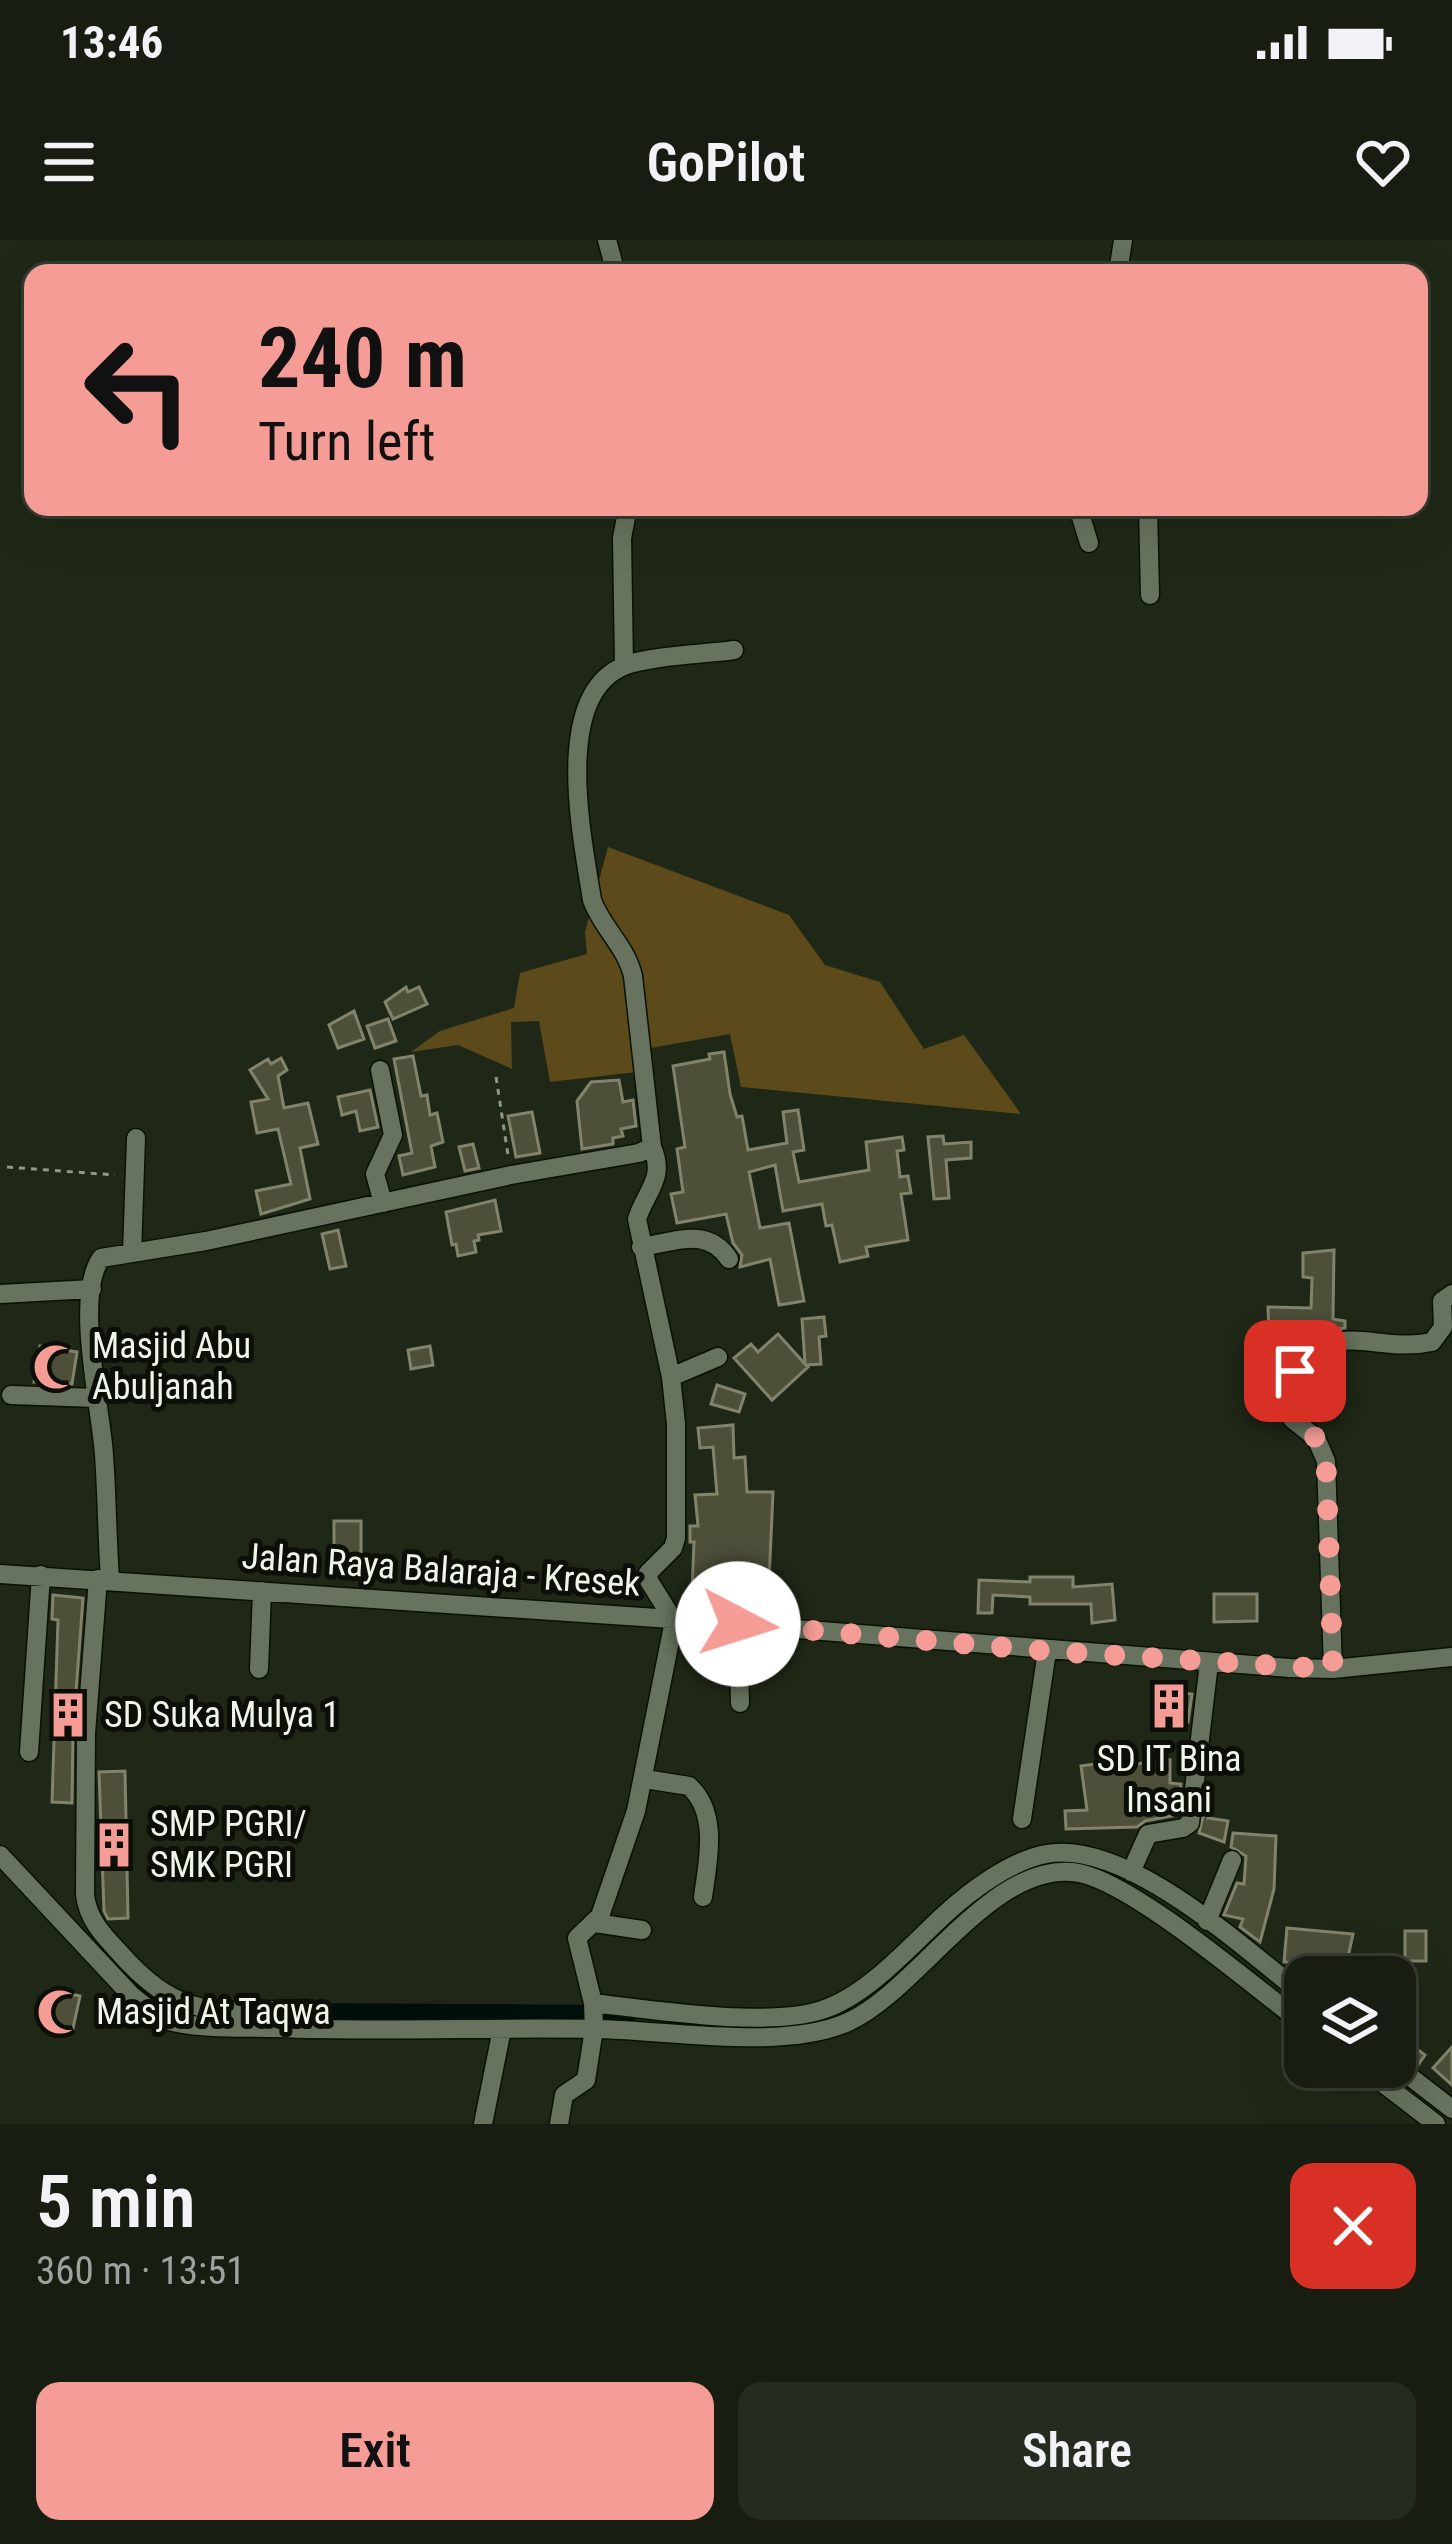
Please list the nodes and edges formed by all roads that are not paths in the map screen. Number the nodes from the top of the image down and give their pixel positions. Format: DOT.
graph roads {
  1 [pos="626,516"];
  2 [pos="1081,516"];
  3 [pos="1148,516"];
  4 [pos="1089,543"];
  5 [pos="1150,595"];
  6 [pos="734,650"];
  7 [pos="624,666"];
  8 [pos="380,1070"];
  9 [pos="136,1138"];
  10 [pos="652,1147"];
  11 [pos="383,1203"];
  12 [pos="640,1247"];
  13 [pos="132,1253"];
  14 [pos="729,1259"];
  15 [pos="92,1289"];
  16 [pos="0,1294"];
  17 [pos="1452,1294"];
  18 [pos="718,1357"];
  19 [pos="671,1377"];
  20 [pos="11,1395"];
  21 [pos="96,1398"];
  22 [pos="0,1574"];
  23 [pos="41,1575"];
  24 [pos="104,1579"];
  25 [pos="262,1591"];
  26 [pos="674,1621"];
  27 [pos="738,1624"];
  28 [pos="1047,1651"];
  29 [pos="1452,1657"];
  30 [pos="1209,1663"];
  31 [pos="259,1669"];
  32 [pos="1333,1669"];
  33 [pos="740,1703"];
  34 [pos="28,1752"];
  35 [pos="645,1779"];
  36 [pos="1022,1820"];
  37 [pos="0,1855"];
  38 [pos="1232,1860"];
  39 [pos="1131,1872"];
  40 [pos="703,1897"];
  41 [pos="1207,1921"];
  42 [pos="595,1924"];
  43 [pos="642,1930"];
  44 [pos="1284,1980"];
  45 [pos="306,2009"];
  46 [pos="1284,2009"];
  47 [pos="594,2016"];
  48 [pos="502,2029"];
  49 [pos="1416,2081"];
  50 [pos="1393,2088"];
  51 [pos="1452,2108"];
  52 [pos="483,2124"];
  53 [pos="559,2124"];
  54 [pos="1436,2124"];
  1 -- 7 [label="street"];
  2 -- 4 [label="street"];
  3 -- 5 [label="street"];
  6 -- 7 [label="street"];
  7 -- 10 [label="street"];
  8 -- 11 [label="street"];
  9 -- 13 [label="street"];
  10 -- 11 [label="street"];
  10 -- 12 [label="street"];
  11 -- 13 [label="street"];
  12 -- 14 [label="street"];
  12 -- 19 [label="street"];
  13 -- 15 [label="street"];
  15 -- 16 [label="street"];
  15 -- 21 [label="street"];
  17 -- 32 [label="street"];
  18 -- 19 [label="street"];
  19 -- 26 [label="street"];
  20 -- 21 [label="street"];
  21 -- 24 [label="street"];
  22 -- 23 [label="street, Jalan Raya Balaraja - Kresek"];
  23 -- 24 [label="street, Jalan Raya Balaraja - Kresek"];
  23 -- 34 [label="street"];
  24 -- 25 [label="street, Jalan Raya Balaraja - Kresek"];
  24 -- 45 [label="street"];
  25 -- 26 [label="street, Jalan Raya Balaraja - Kresek"];
  25 -- 31 [label="street"];
  26 -- 27 [label="street, Jalan Raya Balaraja - Kresek"];
  26 -- 35 [label="street"];
  27 -- 28 [label="street, Jalan Raya Balaraja - Kresek"];
  27 -- 33 [label="street"];
  28 -- 30 [label="street, Jalan Raya Balaraja - Kresek"];
  28 -- 36 [label="street"];
  29 -- 32 [label="street, Jalan Raya Balaraja - Kresek"];
  30 -- 32 [label="street, Jalan Raya Balaraja - Kresek"];
  30 -- 39 [label="street"];
  35 -- 40 [label="street"];
  35 -- 42 [label="street"];
  37 -- 48 [label="street"];
  38 -- 41 [label="street"];
  39 -- 41 [label="street"];
  39 -- 47 [label="street"];
  41 -- 44 [label="street"];
  42 -- 43 [label="street"];
  42 -- 47 [label="street"];
  46 -- 47 [label="street"];
  47 -- 48 [label="street"];
  47 -- 53 [label="street"];
  48 -- 52 [label="street"];
  49 -- 51 [label="street"];
  50 -- 54 [label="street"];
}
